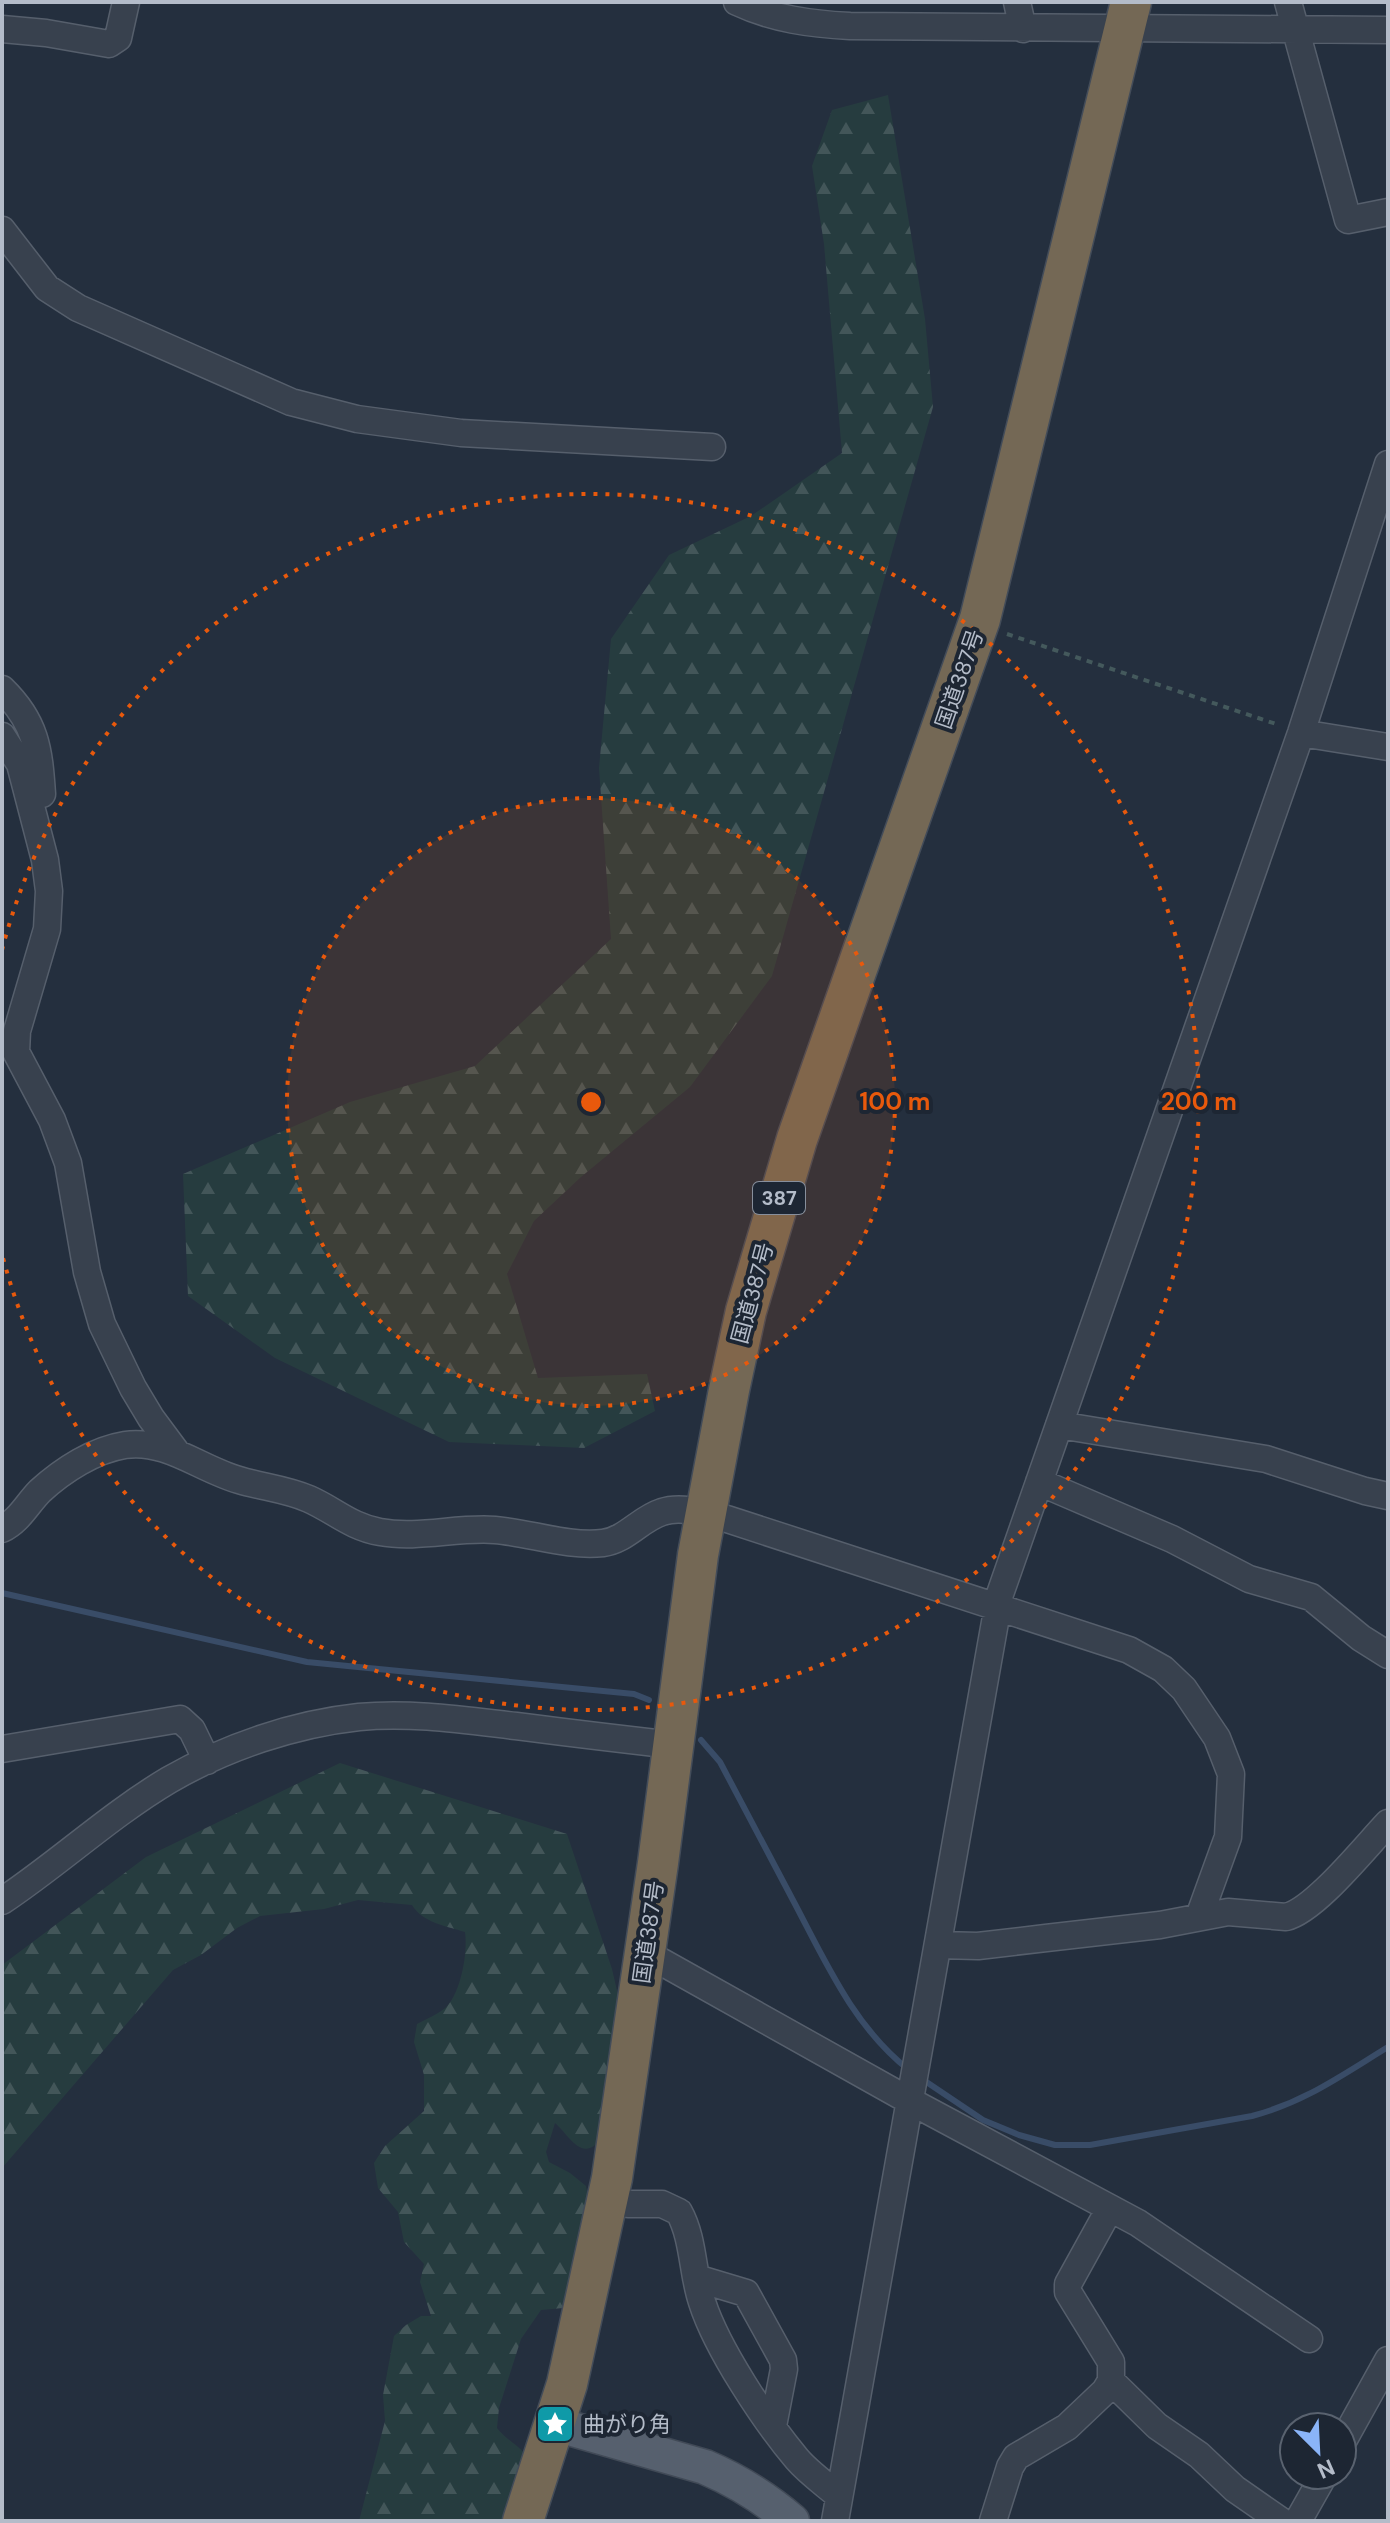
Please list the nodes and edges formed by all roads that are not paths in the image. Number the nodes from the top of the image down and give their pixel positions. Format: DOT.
graph roads {
  1 [pos="126,2"];
  2 [pos="737,2"];
  3 [pos="1017,2"];
  4 [pos="1288,2"];
  5 [pos="1128,16"];
  6 [pos="2,29"];
  7 [pos="1023,29"];
  8 [pos="1388,30"];
  9 [pos="1295,31"];
  10 [pos="1388,212"];
  11 [pos="2,230"];
  12 [pos="712,447"];
  13 [pos="1388,464"];
  14 [pos="2,689"];
  15 [pos="1301,733"];
  16 [pos="2,736"];
  17 [pos="1388,747"];
  18 [pos="45,860"];
  19 [pos="1059,1425"];
  20 [pos="177,1453"];
  21 [pos="1039,1482"];
  22 [pos="1388,1496"];
  23 [pos="705,1514"];
  24 [pos="2,1529"];
  25 [pos="997,1608"];
  26 [pos="1388,1655"];
  27 [pos="673,1745"];
  28 [pos="2,1749"];
  29 [pos="207,1761"];
  30 [pos="1388,1823"];
  31 [pos="2,1901"];
  32 [pos="1199,1917"];
  33 [pos="939,1945"];
  34 [pos="644,1952"];
  35 [pos="910,2101"];
  36 [pos="628,2204"];
  37 [pos="1110,2208"];
  38 [pos="696,2278"];
  39 [pos="1309,2339"];
  40 [pos="1388,2360"];
  41 [pos="1111,2381"];
  42 [pos="1358,2414"];
  43 [pos="555,2424"];
  44 [pos="773,2426"];
  45 [pos="1315,2491"];
  46 [pos="837,2508"];
  47 [pos="523,2521"];
  48 [pos="792,2521"];
  49 [pos="993,2521"];
  50 [pos="1281,2521"];
  51 [pos="1298,2521"];
  1 -- 6 [label="street"];
  2 -- 7 [label="street"];
  3 -- 7 [label="street"];
  4 -- 9 [label="street"];
  5 -- 7 [label="street"];
  5 -- 9 [label="street"];
  5 -- 23 [label="highway, 国道387号 / 387"];
  8 -- 9 [label="street"];
  9 -- 10 [label="street"];
  11 -- 12 [label="street"];
  13 -- 15 [label="street"];
  14 -- 18 [label="street"];
  15 -- 17 [label="street"];
  15 -- 19 [label="street"];
  16 -- 18 [label="street"];
  18 -- 20 [label="street"];
  19 -- 21 [label="street"];
  19 -- 22 [label="street"];
  20 -- 23 [label="street"];
  20 -- 24 [label="street"];
  21 -- 25 [label="street"];
  21 -- 26 [label="street"];
  23 -- 25 [label="street"];
  23 -- 27 [label="highway, 国道387号 / 387"];
  25 -- 32 [label="street"];
  25 -- 33 [label="street"];
  27 -- 29 [label="street"];
  27 -- 34 [label="highway, 国道387号 / 387"];
  28 -- 29 [label="street"];
  29 -- 31 [label="street"];
  30 -- 32 [label="street"];
  32 -- 33 [label="street"];
  33 -- 35 [label="street"];
  34 -- 35 [label="street"];
  34 -- 43 [label="highway, 国道387号 / 387"];
  35 -- 37 [label="street"];
  35 -- 46 [label="street"];
  36 -- 38 [label="street"];
  37 -- 39 [label="street"];
  37 -- 41 [label="street"];
  38 -- 44 [label="street"];
  38 -- 44 [label="street"];
  40 -- 42 [label="street"];
  41 -- 49 [label="street"];
  41 -- 50 [label="street"];
  43 -- 47 [label="highway, 国道387号 / 387"];
  43 -- 48 [label="main road"];
  44 -- 46 [label="street"];
  45 -- 51 [label="street"];
}
